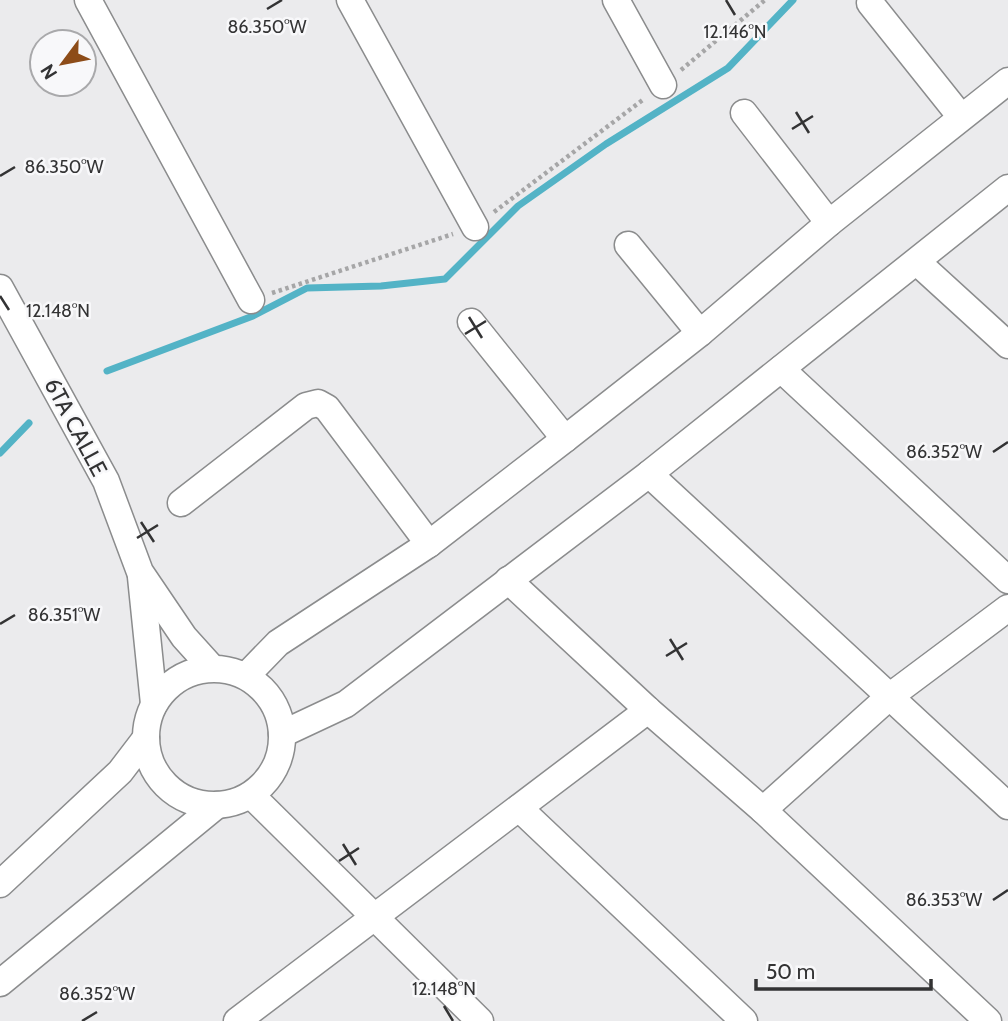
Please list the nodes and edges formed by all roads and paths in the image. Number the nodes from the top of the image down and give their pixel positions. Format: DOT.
graph roads {
  1 [pos="88,0"];
  2 [pos="350,0"];
  3 [pos="616,0"];
  4 [pos="765,0"];
  5 [pos="870,3"];
  6 [pos="1008,81"];
  7 [pos="663,85"];
  8 [pos="744,113"];
  9 [pos="961,117"];
  10 [pos="1008,188"];
  11 [pos="829,223"];
  12 [pos="475,227"];
  13 [pos="628,245"];
  14 [pos="917,262"];
  15 [pos="0,288"];
  16 [pos="251,300"];
  17 [pos="471,322"];
  18 [pos="700,333"];
  19 [pos="1008,345"];
  20 [pos="781,369"];
  21 [pos="565,439"];
  22 [pos="649,474"];
  23 [pos="181,503"];
  24 [pos="429,544"];
  25 [pos="140,572"];
  26 [pos="508,580"];
  27 [pos="1008,580"];
  28 [pos="1008,608"];
  29 [pos="212,668"];
  30 [pos="246,676"];
  31 [pos="889,697"];
  32 [pos="154,704"];
  33 [pos="648,710"];
  34 [pos="282,734"];
  35 [pos="146,738"];
  36 [pos="251,794"];
  37 [pos="217,805"];
  38 [pos="1008,806"];
  39 [pos="520,808"];
  40 [pos="763,810"];
  41 [pos="0,884"];
  42 [pos="375,919"];
  43 [pos="0,983"];
  44 [pos="237,1021"];
  45 [pos="480,1021"];
  46 [pos="744,1021"];
  47 [pos="988,1021"];
  1 -- 16 [label="street"];
  2 -- 12 [label="street"];
  3 -- 7 [label="street"];
  4 -- 7 [label="path"];
  5 -- 9 [label="street"];
  6 -- 9 [label="street"];
  7 -- 12 [label="path"];
  8 -- 11 [label="street"];
  9 -- 11 [label="street"];
  10 -- 14 [label="street"];
  11 -- 18 [label="street"];
  12 -- 16 [label="path"];
  13 -- 18 [label="street"];
  14 -- 19 [label="street"];
  14 -- 20 [label="street"];
  15 -- 25 [label="street, 6TA CALLE"];
  17 -- 21 [label="street"];
  18 -- 21 [label="street"];
  20 -- 22 [label="street"];
  20 -- 27 [label="street"];
  21 -- 24 [label="street"];
  22 -- 26 [label="street"];
  22 -- 31 [label="street"];
  23 -- 24 [label="street"];
  24 -- 30 [label="street"];
  25 -- 29 [label="street, 6TA CALLE"];
  25 -- 32 [label="street, 6TA CALLE"];
  26 -- 33 [label="street"];
  26 -- 34 [label="street"];
  28 -- 31 [label="street"];
  29 -- 30 [label="street"];
  29 -- 32 [label="street"];
  30 -- 34 [label="street"];
  31 -- 38 [label="street"];
  31 -- 40 [label="street"];
  32 -- 35 [label="street"];
  33 -- 39 [label="street"];
  33 -- 40 [label="street"];
  34 -- 36 [label="street"];
  35 -- 37 [label="street"];
  35 -- 41 [label="street"];
  36 -- 37 [label="street"];
  36 -- 42 [label="street"];
  37 -- 43 [label="street"];
  39 -- 42 [label="street"];
  39 -- 46 [label="street"];
  40 -- 47 [label="street"];
  42 -- 44 [label="street"];
  42 -- 45 [label="street"];
}
